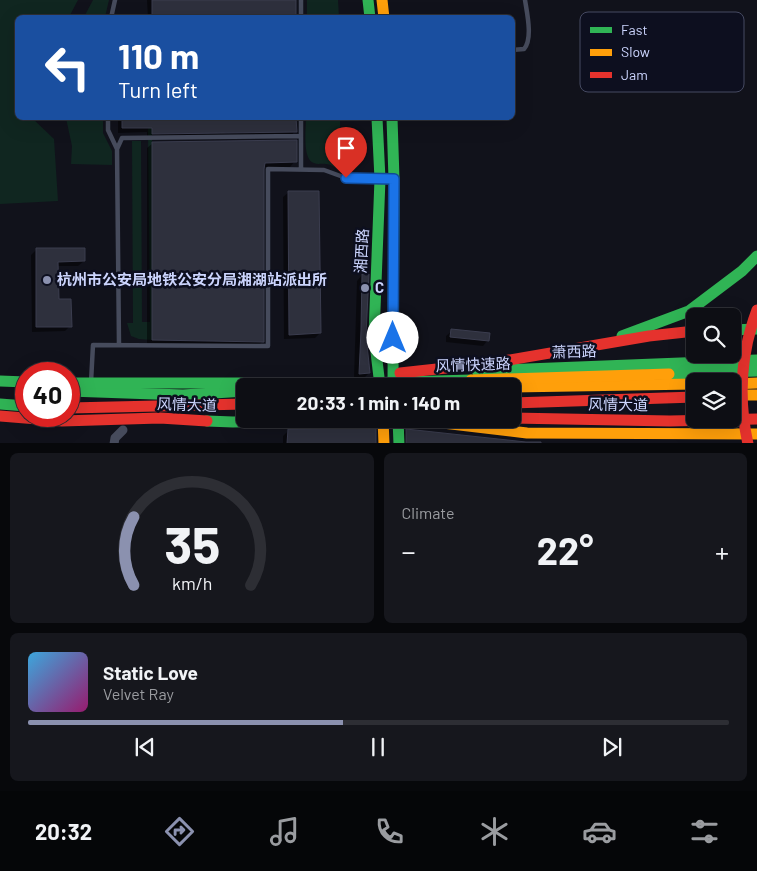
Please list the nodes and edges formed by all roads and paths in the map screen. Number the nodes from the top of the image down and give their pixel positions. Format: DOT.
graph roads {
  1 [pos="115,0"];
  2 [pos="301,0"];
  3 [pos="368,0"];
  4 [pos="382,0"];
  5 [pos="525,0"];
  6 [pos="112,15"];
  7 [pos="301,15"];
  8 [pos="370,15"];
  9 [pos="384,15"];
  10 [pos="515,50"];
  11 [pos="108,120"];
  12 [pos="301,120"];
  13 [pos="377,120"];
  14 [pos="392,120"];
  15 [pos="301,136"];
  16 [pos="116,149"];
  17 [pos="302,169"];
  18 [pos="380,178"];
  19 [pos="394,179"];
  20 [pos="757,256"];
  21 [pos="757,310"];
  22 [pos="757,329"];
  23 [pos="741,330"];
  24 [pos="686,332"];
  25 [pos="119,346"];
  26 [pos="593,347"];
  27 [pos="757,360"];
  28 [pos="618,365"];
  29 [pos="757,371"];
  30 [pos="378,378"];
  31 [pos="393,378"];
  32 [pos="419,378"];
  33 [pos="0,381"];
  34 [pos="15,382"];
  35 [pos="80,383"];
  36 [pos="200,383"];
  37 [pos="757,383"];
  38 [pos="686,384"];
  39 [pos="741,384"];
  40 [pos="676,385"];
  41 [pos="0,386"];
  42 [pos="15,387"];
  43 [pos="521,387"];
  44 [pos="80,392"];
  45 [pos="91,392"];
  46 [pos="236,392"];
  47 [pos="757,394"];
  48 [pos="741,395"];
  49 [pos="686,397"];
  50 [pos="521,403"];
  51 [pos="0,404"];
  52 [pos="236,404"];
  53 [pos="15,405"];
  54 [pos="236,405"];
  55 [pos="80,408"];
  56 [pos="0,416"];
  57 [pos="160,418"];
  58 [pos="521,418"];
  59 [pos="741,419"];
  60 [pos="757,419"];
  61 [pos="686,421"];
  62 [pos="236,422"];
  63 [pos="383,428"];
  64 [pos="398,428"];
  65 [pos="485,428"];
  66 [pos="123,430"];
  67 [pos="527,433"];
  68 [pos="757,434"];
  69 [pos="114,443"];
  70 [pos="384,443"];
  71 [pos="399,443"];
  72 [pos="604,443"];
  73 [pos="748,443"];
  1 -- 6 [label="lane"];
  2 -- 7 [label="lane"];
  3 -- 8 [label="main road"];
  4 -- 9 [label="main road"];
  5 -- 10 [label="lane"];
  11 -- 16 [label="lane"];
  12 -- 15 [label="lane"];
  13 -- 18 [label="main road, 湘西路"];
  14 -- 19 [label="main road, 湘西路"];
  15 -- 16 [label="lane"];
  15 -- 17 [label="lane"];
  16 -- 25 [label="lane"];
  17 -- 18 [label="lane"];
  17 -- 25 [label="lane"];
  18 -- 19 [label="lane"];
  18 -- 30 [label="main road, 湘西路"];
  19 -- 31 [label="main road, 湘西路"];
  20 -- 26 [label="main road, bridge"];
  21 -- 73 [label="main road, bridge"];
  22 -- 23 [label="main road"];
  24 -- 26 [label="main road, bridge"];
  25 -- 45 [label="lane"];
  26 -- 36 [label="main road, bridge"];
  27 -- 28 [label="main road, 萧西路"];
  28 -- 32 [label="main road, 萧西路"];
  28 -- 40 [label="main road"];
  29 -- 36 [label="main road, 风情快速路, bridge"];
  33 -- 34 [label="main road"];
  35 -- 36 [label="main road, 风情快速路, bridge"];
  37 -- 39 [label="main road"];
  38 -- 40 [label="main road, 风情大道"];
  40 -- 43 [label="main road, 风情大道"];
  41 -- 42 [label="main road"];
  44 -- 45 [label="main road, 风情大道"];
  45 -- 46 [label="main road, 风情大道"];
  47 -- 48 [label="main road"];
  49 -- 50 [label="main road"];
  51 -- 53 [label="main road"];
  52 -- 55 [label="main road"];
  54 -- 57 [label="main road"];
  56 -- 57 [label="main road, 风情大道"];
  57 -- 62 [label="main road, 风情大道"];
  58 -- 61 [label="main road, 风情大道"];
  59 -- 60 [label="main road, 风情大道"];
  63 -- 70 [label="main road"];
  64 -- 71 [label="main road"];
  65 -- 67 [label="main road"];
  66 -- 69 [label="street"];
  67 -- 68 [label="main road"];
  67 -- 72 [label="main road"];
}
